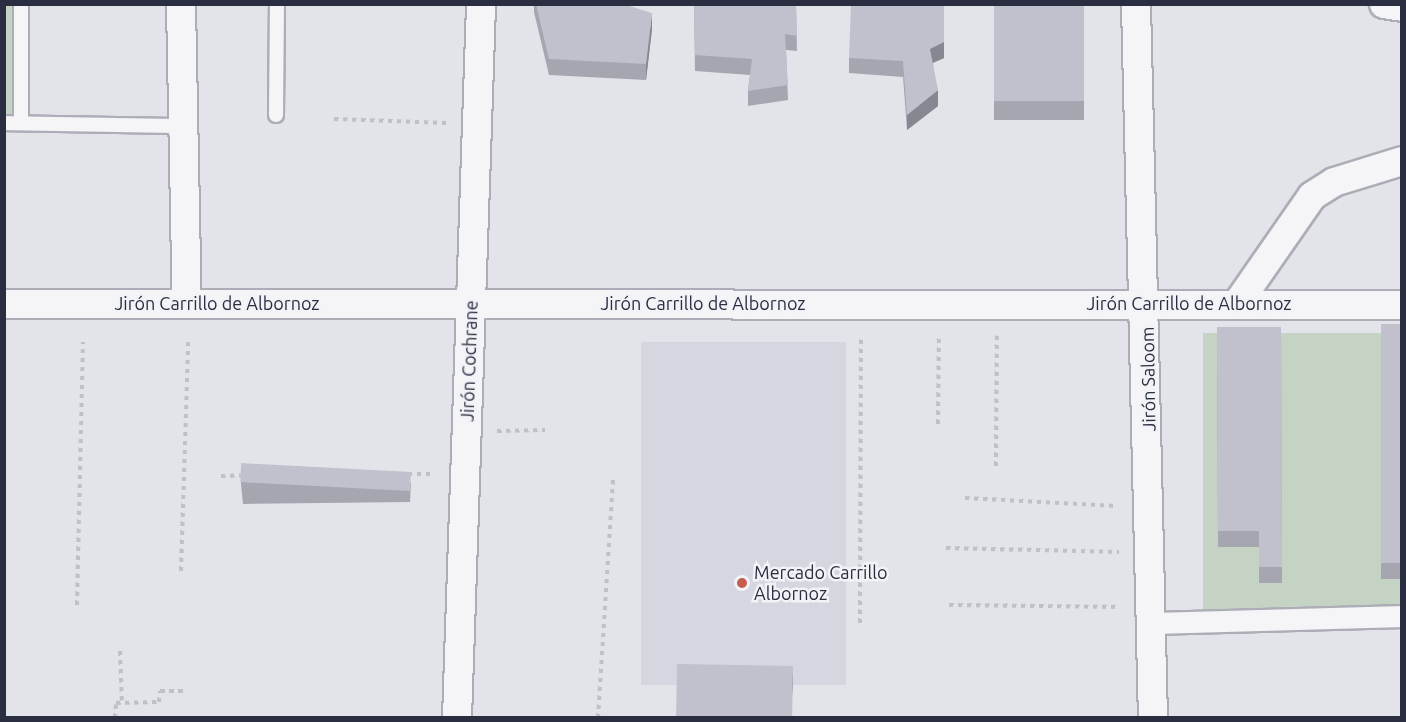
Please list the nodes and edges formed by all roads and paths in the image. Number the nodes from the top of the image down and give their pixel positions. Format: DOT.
graph roads {
  1 [pos="21,4"];
  2 [pos="181,4"];
  3 [pos="277,4"];
  4 [pos="481,4"];
  5 [pos="1136,4"];
  6 [pos="1384,4"];
  7 [pos="1401,7"];
  8 [pos="276,115"];
  9 [pos="334,119"];
  10 [pos="21,122"];
  11 [pos="4,123"];
  12 [pos="477,124"];
  13 [pos="183,126"];
  14 [pos="1401,161"];
  15 [pos="998,302"];
  16 [pos="187,303"];
  17 [pos="471,303"];
  18 [pos="862,303"];
  19 [pos="939,303"];
  20 [pos="1147,303"];
  21 [pos="4,304"];
  22 [pos="1237,304"];
  23 [pos="1401,305"];
  24 [pos="83,342"];
  25 [pos="188,342"];
  26 [pos="938,424"];
  27 [pos="545,430"];
  28 [pos="467,431"];
  29 [pos="996,466"];
  30 [pos="399,474"];
  31 [pos="257,475"];
  32 [pos="222,476"];
  33 [pos="465,477"];
  34 [pos="613,477"];
  35 [pos="965,498"];
  36 [pos="1151,507"];
  37 [pos="946,548"];
  38 [pos="1152,553"];
  39 [pos="181,571"];
  40 [pos="949,604"];
  41 [pos="77,605"];
  42 [pos="1154,615"];
  43 [pos="1401,616"];
  44 [pos="860,623"];
  45 [pos="120,651"];
  46 [pos="185,691"];
  47 [pos="122,704"];
  48 [pos="115,717"];
  49 [pos="458,717"];
  50 [pos="598,717"];
  51 [pos="1153,717"];
  1 -- 10 [label="lane"];
  2 -- 13 [label="street"];
  3 -- 8 [label="lane"];
  4 -- 12 [label="street, Jirón Cochrane"];
  5 -- 20 [label="street, Jirón Saloom"];
  6 -- 7 [label="street"];
  9 -- 12 [label="path"];
  10 -- 11 [label="lane"];
  10 -- 13 [label="lane"];
  12 -- 17 [label="street, Jirón Cochrane"];
  13 -- 16 [label="street"];
  14 -- 22 [label="street"];
  15 -- 19 [label="street, Jirón Carrillo de Albornoz"];
  15 -- 20 [label="street, Jirón Carrillo de Albornoz"];
  15 -- 29 [label="path"];
  16 -- 17 [label="street, Jirón Carrillo de Albornoz"];
  16 -- 21 [label="street, Jirón Carrillo de Albornoz"];
  17 -- 18 [label="street, Jirón Carrillo de Albornoz"];
  17 -- 28 [label="street, Jirón Cochrane"];
  18 -- 19 [label="street, Jirón Carrillo de Albornoz"];
  18 -- 44 [label="path"];
  19 -- 26 [label="path"];
  20 -- 22 [label="street, Jirón Carrillo de Albornoz"];
  20 -- 36 [label="street, Jirón Saloom"];
  22 -- 23 [label="street, Jirón Carrillo de Albornoz"];
  24 -- 41 [label="path"];
  25 -- 39 [label="path"];
  27 -- 28 [label="path"];
  28 -- 33 [label="street, Jirón Cochrane"];
  30 -- 33 [label="path"];
  31 -- 32 [label="path"];
  33 -- 49 [label="street, Jirón Cochrane"];
  34 -- 50 [label="path"];
  35 -- 36 [label="path"];
  36 -- 38 [label="street, Jirón Saloom"];
  37 -- 38 [label="path"];
  38 -- 42 [label="street, Jirón Saloom"];
  40 -- 42 [label="path"];
  42 -- 43 [label="street"];
  42 -- 51 [label="street, Jirón Saloom"];
  45 -- 47 [label="path"];
  46 -- 47 [label="path"];
  47 -- 48 [label="path"];
}
